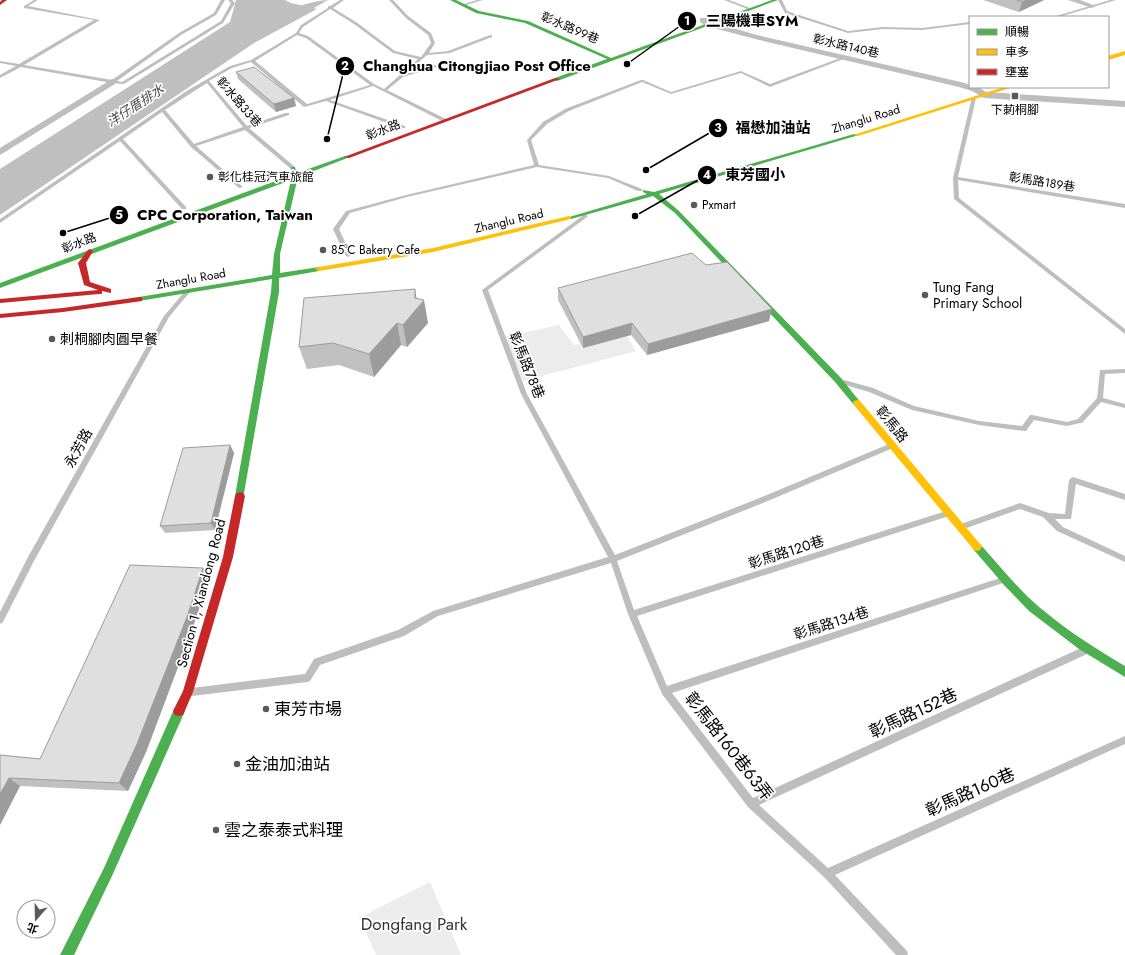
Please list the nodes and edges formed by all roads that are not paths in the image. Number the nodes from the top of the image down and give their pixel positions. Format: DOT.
graph roads {
  1 [pos="5,0"];
  2 [pos="36,0"];
  3 [pos="224,0"];
  4 [pos="230,0"];
  5 [pos="342,0"];
  6 [pos="391,0"];
  7 [pos="452,0"];
  8 [pos="481,0"];
  9 [pos="726,0"];
  10 [pos="757,0"];
  11 [pos="776,0"];
  12 [pos="780,0"];
  13 [pos="1072,0"];
  14 [pos="1114,0"];
  15 [pos="0,4"];
  16 [pos="463,5"];
  17 [pos="741,6"];
  18 [pos="1092,6"];
  19 [pos="330,7"];
  20 [pos="751,9"];
  21 [pos="1058,16"];
  22 [pos="706,22"];
  23 [pos="969,23"];
  24 [pos="297,34"];
  25 [pos="491,36"];
  26 [pos="1125,46"];
  27 [pos="1109,51"];
  28 [pos="1125,53"];
  29 [pos="426,54"];
  30 [pos="606,57"];
  31 [pos="421,58"];
  32 [pos="844,58"];
  33 [pos="1109,58"];
  34 [pos="252,61"];
  35 [pos="0,62"];
  36 [pos="448,63"];
  37 [pos="20,65"];
  38 [pos="0,77"];
  39 [pos="402,77"];
  40 [pos="207,80"];
  41 [pos="112,82"];
  42 [pos="373,85"];
  43 [pos="1004,88"];
  44 [pos="384,91"];
  45 [pos="979,92"];
  46 [pos="326,100"];
  47 [pos="1125,104"];
  48 [pos="163,110"];
  49 [pos="287,114"];
  50 [pos="435,115"];
  51 [pos="444,120"];
  52 [pos="868,121"];
  53 [pos="854,126"];
  54 [pos="245,127"];
  55 [pos="403,127"];
  56 [pos="838,130"];
  57 [pos="865,132"];
  58 [pos="120,139"];
  59 [pos="793,144"];
  60 [pos="193,146"];
  61 [pos="803,151"];
  62 [pos="0,152"];
  63 [pos="537,166"];
  64 [pos="294,172"];
  65 [pos="955,178"];
  66 [pos="241,187"];
  67 [pos="640,190"];
  68 [pos="655,194"];
  69 [pos="1125,206"];
  70 [pos="184,208"];
  71 [pos="587,214"];
  72 [pos="0,221"];
  73 [pos="71,250"];
  74 [pos="90,251"];
  75 [pos="348,255"];
  76 [pos="276,272"];
  77 [pos="231,274"];
  78 [pos="0,286"];
  79 [pos="187,292"];
  80 [pos="0,301"];
  81 [pos="0,316"];
  82 [pos="1125,332"];
  83 [pos="1125,371"];
  84 [pos="838,380"];
  85 [pos="1100,399"];
  86 [pos="1125,406"];
  87 [pos="891,446"];
  88 [pos="1125,497"];
  89 [pos="948,514"];
  90 [pos="1045,515"];
  91 [pos="959,528"];
  92 [pos="613,559"];
  93 [pos="1125,559"];
  94 [pos="1005,580"];
  95 [pos="3,607"];
  96 [pos="632,614"];
  97 [pos="0,620"];
  98 [pos="1087,649"];
  99 [pos="1125,672"];
  100 [pos="665,691"];
  101 [pos="188,692"];
  102 [pos="1125,740"];
  103 [pos="751,804"];
  104 [pos="828,874"];
  105 [pos="67,955"];
  106 [pos="903,955"];
  1 -- 15 [label="main road"];
  2 -- 37 [label="lane"];
  3 -- 41 [label="lane"];
  4 -- 41 [label="lane"];
  5 -- 19 [label="lane"];
  6 -- 29 [label="lane"];
  7 -- 16 [label="main road, 彰水路99巷"];
  8 -- 16 [label="lane"];
  9 -- 17 [label="lane"];
  10 -- 17 [label="main road, 彰水路"];
  11 -- 20 [label="main road, 彰水路"];
  12 -- 23 [label="lane"];
  13 -- 18 [label="street"];
  14 -- 18 [label="lane"];
  16 -- 30 [label="main road, 彰水路99巷"];
  17 -- 20 [label="lane"];
  17 -- 22 [label="main road, 彰水路"];
  18 -- 21 [label="lane"];
  19 -- 24 [label="lane"];
  19 -- 31 [label="lane"];
  20 -- 22 [label="main road, 彰水路"];
  22 -- 30 [label="main road, 彰水路"];
  22 -- 32 [label="street, 彰水路140巷"];
  24 -- 34 [label="lane"];
  24 -- 42 [label="lane"];
  25 -- 29 [label="lane"];
  26 -- 27 [label="main road"];
  28 -- 33 [label="main road"];
  29 -- 31 [label="lane"];
  30 -- 50 [label="main road, 彰水路"];
  30 -- 51 [label="main road, 彰水路"];
  31 -- 39 [label="lane"];
  32 -- 45 [label="street, 彰水路140巷"];
  32 -- 63 [label="lane"];
  34 -- 40 [label="lane"];
  34 -- 46 [label="lane"];
  35 -- 37 [label="lane"];
  36 -- 39 [label="lane"];
  37 -- 38 [label="lane"];
  37 -- 41 [label="lane"];
  39 -- 44 [label="lane"];
  40 -- 48 [label="lane"];
  40 -- 54 [label="lane, 彰水路33巷"];
  41 -- 62 [label="street"];
  42 -- 44 [label="lane"];
  42 -- 46 [label="lane"];
  43 -- 45 [label="main road, Zhanglu Road"];
  44 -- 50 [label="lane"];
  45 -- 47 [label="street, 彰水路140巷"];
  45 -- 52 [label="main road, Zhanglu Road"];
  45 -- 57 [label="main road, Zhanglu Road"];
  45 -- 65 [label="lane"];
  46 -- 55 [label="lane"];
  48 -- 58 [label="lane"];
  48 -- 60 [label="lane"];
  49 -- 54 [label="lane"];
  50 -- 51 [label="lane"];
  50 -- 55 [label="main road, 彰水路"];
  51 -- 64 [label="main road, 彰水路"];
  53 -- 57 [label="main road"];
  54 -- 60 [label="lane"];
  54 -- 64 [label="lane, 彰水路33巷"];
  55 -- 64 [label="main road, 彰水路"];
  56 -- 59 [label="main road, Zhanglu Road"];
  57 -- 61 [label="main road, Zhanglu Road"];
  58 -- 70 [label="lane"];
  58 -- 72 [label="lane"];
  59 -- 61 [label="main road"];
  59 -- 67 [label="main road, Zhanglu Road"];
  60 -- 66 [label="lane"];
  61 -- 68 [label="main road, Zhanglu Road"];
  63 -- 67 [label="lane"];
  63 -- 75 [label="lane"];
  64 -- 66 [label="main road, 彰水路"];
  64 -- 74 [label="main road, 彰水路"];
  64 -- 76 [label="main road, Section 1, Xiandong Road"];
  65 -- 69 [label="lane, 彰馬路189巷"];
  65 -- 82 [label="lane"];
  66 -- 70 [label="main road, 彰水路"];
  67 -- 68 [label="main road, 彰馬路"];
  67 -- 75 [label="main road, Zhanglu Road"];
  68 -- 71 [label="main road, Zhanglu Road"];
  68 -- 84 [label="main road, 彰馬路"];
  70 -- 73 [label="main road, 彰水路"];
  71 -- 76 [label="main road, Zhanglu Road"];
  71 -- 92 [label="lane, 彰馬路78巷"];
  74 -- 78 [label="main road, 彰水路"];
  74 -- 80 [label="main road"];
  75 -- 76 [label="main road, Zhanglu Road"];
  76 -- 77 [label="main road, Zhanglu Road"];
  76 -- 79 [label="main road, Zhanglu Road"];
  76 -- 101 [label="main road, Section 1, Xiandong Road"];
  79 -- 81 [label="main road, Zhanglu Road"];
  79 -- 95 [label="lane, 永芳路"];
  83 -- 85 [label="lane"];
  84 -- 85 [label="lane"];
  84 -- 87 [label="main road, 彰馬路"];
  85 -- 86 [label="lane"];
  87 -- 89 [label="main road, 彰馬路"];
  87 -- 92 [label="lane"];
  88 -- 90 [label="lane"];
  89 -- 91 [label="main road, 彰馬路"];
  89 -- 96 [label="lane, 彰馬路120巷"];
  90 -- 91 [label="lane"];
  90 -- 93 [label="lane"];
  91 -- 94 [label="main road, 彰馬路"];
  92 -- 96 [label="lane, 彰馬路160巷63弄"];
  92 -- 101 [label="lane"];
  94 -- 98 [label="main road, 彰馬路"];
  94 -- 100 [label="lane, 彰馬路134巷"];
  95 -- 97 [label="lane, 永芳路"];
  96 -- 100 [label="lane, 彰馬路160巷63弄"];
  98 -- 99 [label="main road, 彰馬路"];
  98 -- 103 [label="lane, 彰馬路152巷"];
  100 -- 103 [label="lane, 彰馬路160巷63弄"];
  101 -- 105 [label="main road, Section 1, Xiandong Road"];
  102 -- 104 [label="lane, 彰馬路160巷"];
  103 -- 104 [label="lane, 彰馬路160巷63弄"];
  104 -- 106 [label="lane, 彰馬路160巷63弄"];
}
